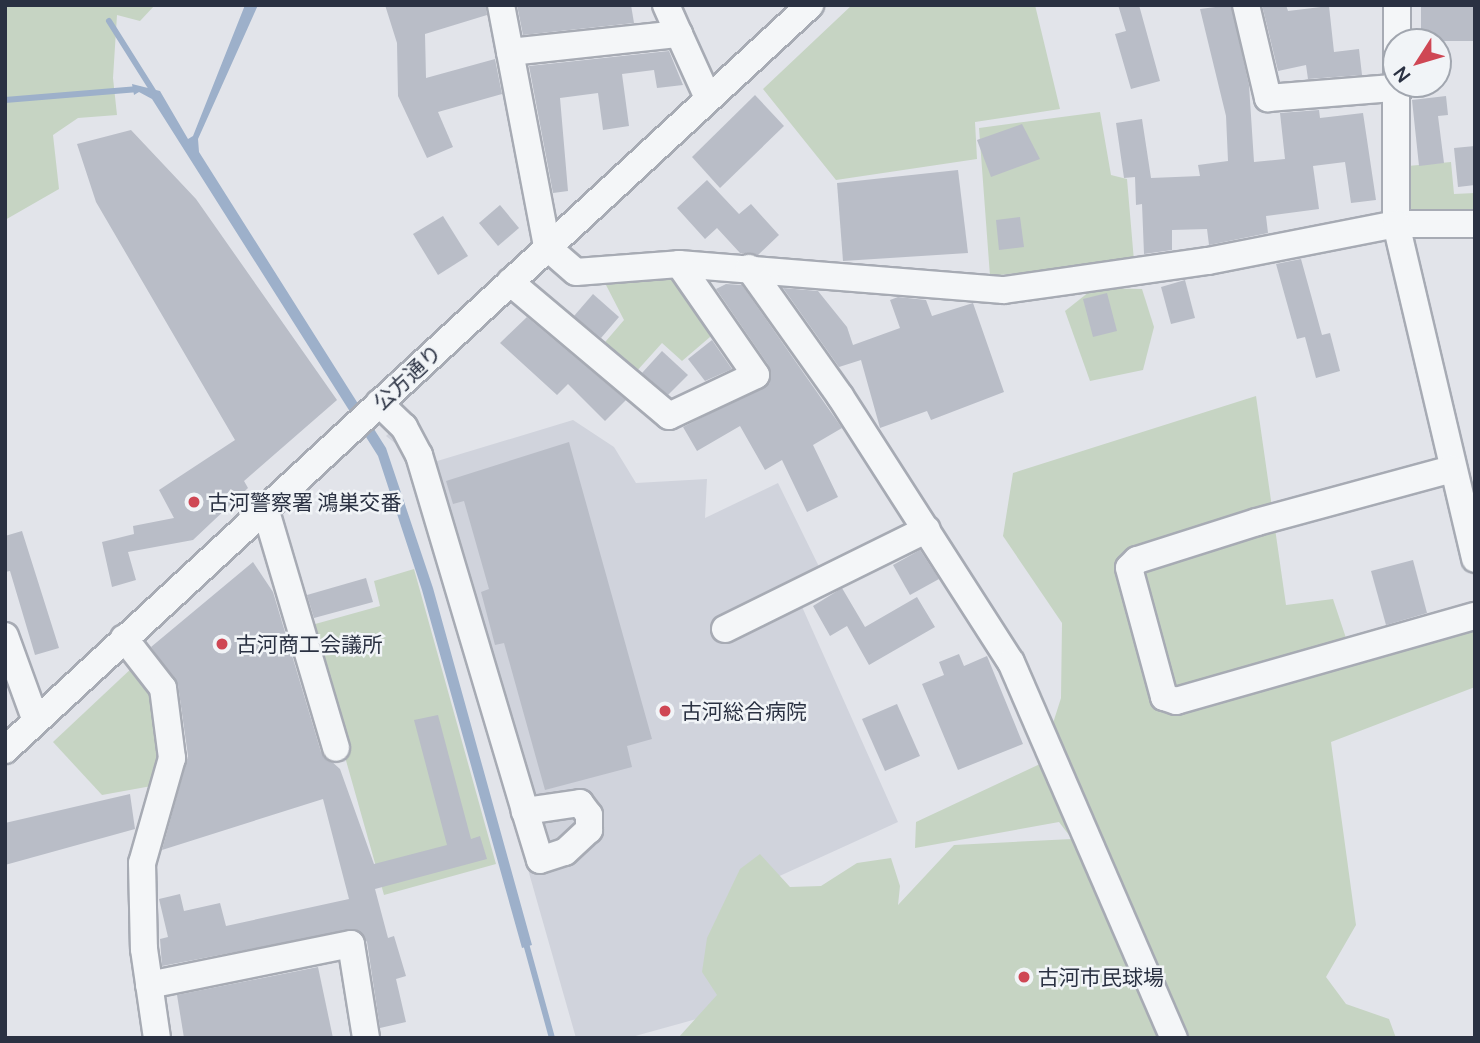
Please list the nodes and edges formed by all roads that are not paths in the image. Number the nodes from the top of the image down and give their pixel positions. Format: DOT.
graph roads {
  1 [pos="501,5"];
  2 [pos="666,5"];
  3 [pos="810,5"];
  4 [pos="1246,5"];
  5 [pos="1397,5"];
  6 [pos="1396,28"];
  7 [pos="679,34"];
  8 [pos="510,51"];
  9 [pos="1382,89"];
  10 [pos="708,98"];
  11 [pos="1393,98"];
  12 [pos="1396,224"];
  13 [pos="1475,224"];
  14 [pos="547,247"];
  15 [pos="678,264"];
  16 [pos="749,268"];
  17 [pos="510,282"];
  18 [pos="379,402"];
  19 [pos="1452,469"];
  20 [pos="265,508"];
  21 [pos="927,529"];
  22 [pos="1475,559"];
  23 [pos="1475,616"];
  24 [pos="725,629"];
  25 [pos="5,636"];
  26 [pos="124,638"];
  27 [pos="36,721"];
  28 [pos="336,748"];
  29 [pos="5,750"];
  30 [pos="525,811"];
  31 [pos="149,985"];
  32 [pos="157,1038"];
  33 [pos="366,1038"];
  34 [pos="1174,1038"];
  1 -- 8 [label="street"];
  2 -- 7 [label="street"];
  3 -- 10 [label="street, 公方通り"];
  4 -- 9 [label="street"];
  5 -- 6 [label="street"];
  7 -- 8 [label="street"];
  7 -- 10 [label="street"];
  8 -- 14 [label="street"];
  10 -- 14 [label="street, 公方通り"];
  11 -- 12 [label="street"];
  12 -- 13 [label="street"];
  12 -- 16 [label="street"];
  12 -- 19 [label="street"];
  14 -- 15 [label="street"];
  14 -- 17 [label="street, 公方通り"];
  15 -- 16 [label="street"];
  15 -- 17 [label="street"];
  16 -- 21 [label="street"];
  17 -- 18 [label="street, 公方通り"];
  18 -- 20 [label="street, 公方通り"];
  18 -- 30 [label="street"];
  19 -- 22 [label="street"];
  19 -- 23 [label="street"];
  20 -- 26 [label="street, 公方通り"];
  20 -- 28 [label="street"];
  21 -- 24 [label="street"];
  21 -- 34 [label="street"];
  25 -- 27 [label="street"];
  26 -- 27 [label="street, 公方通り"];
  26 -- 31 [label="street"];
  27 -- 29 [label="street, 公方通り"];
  31 -- 32 [label="street"];
  31 -- 33 [label="street"];
}
